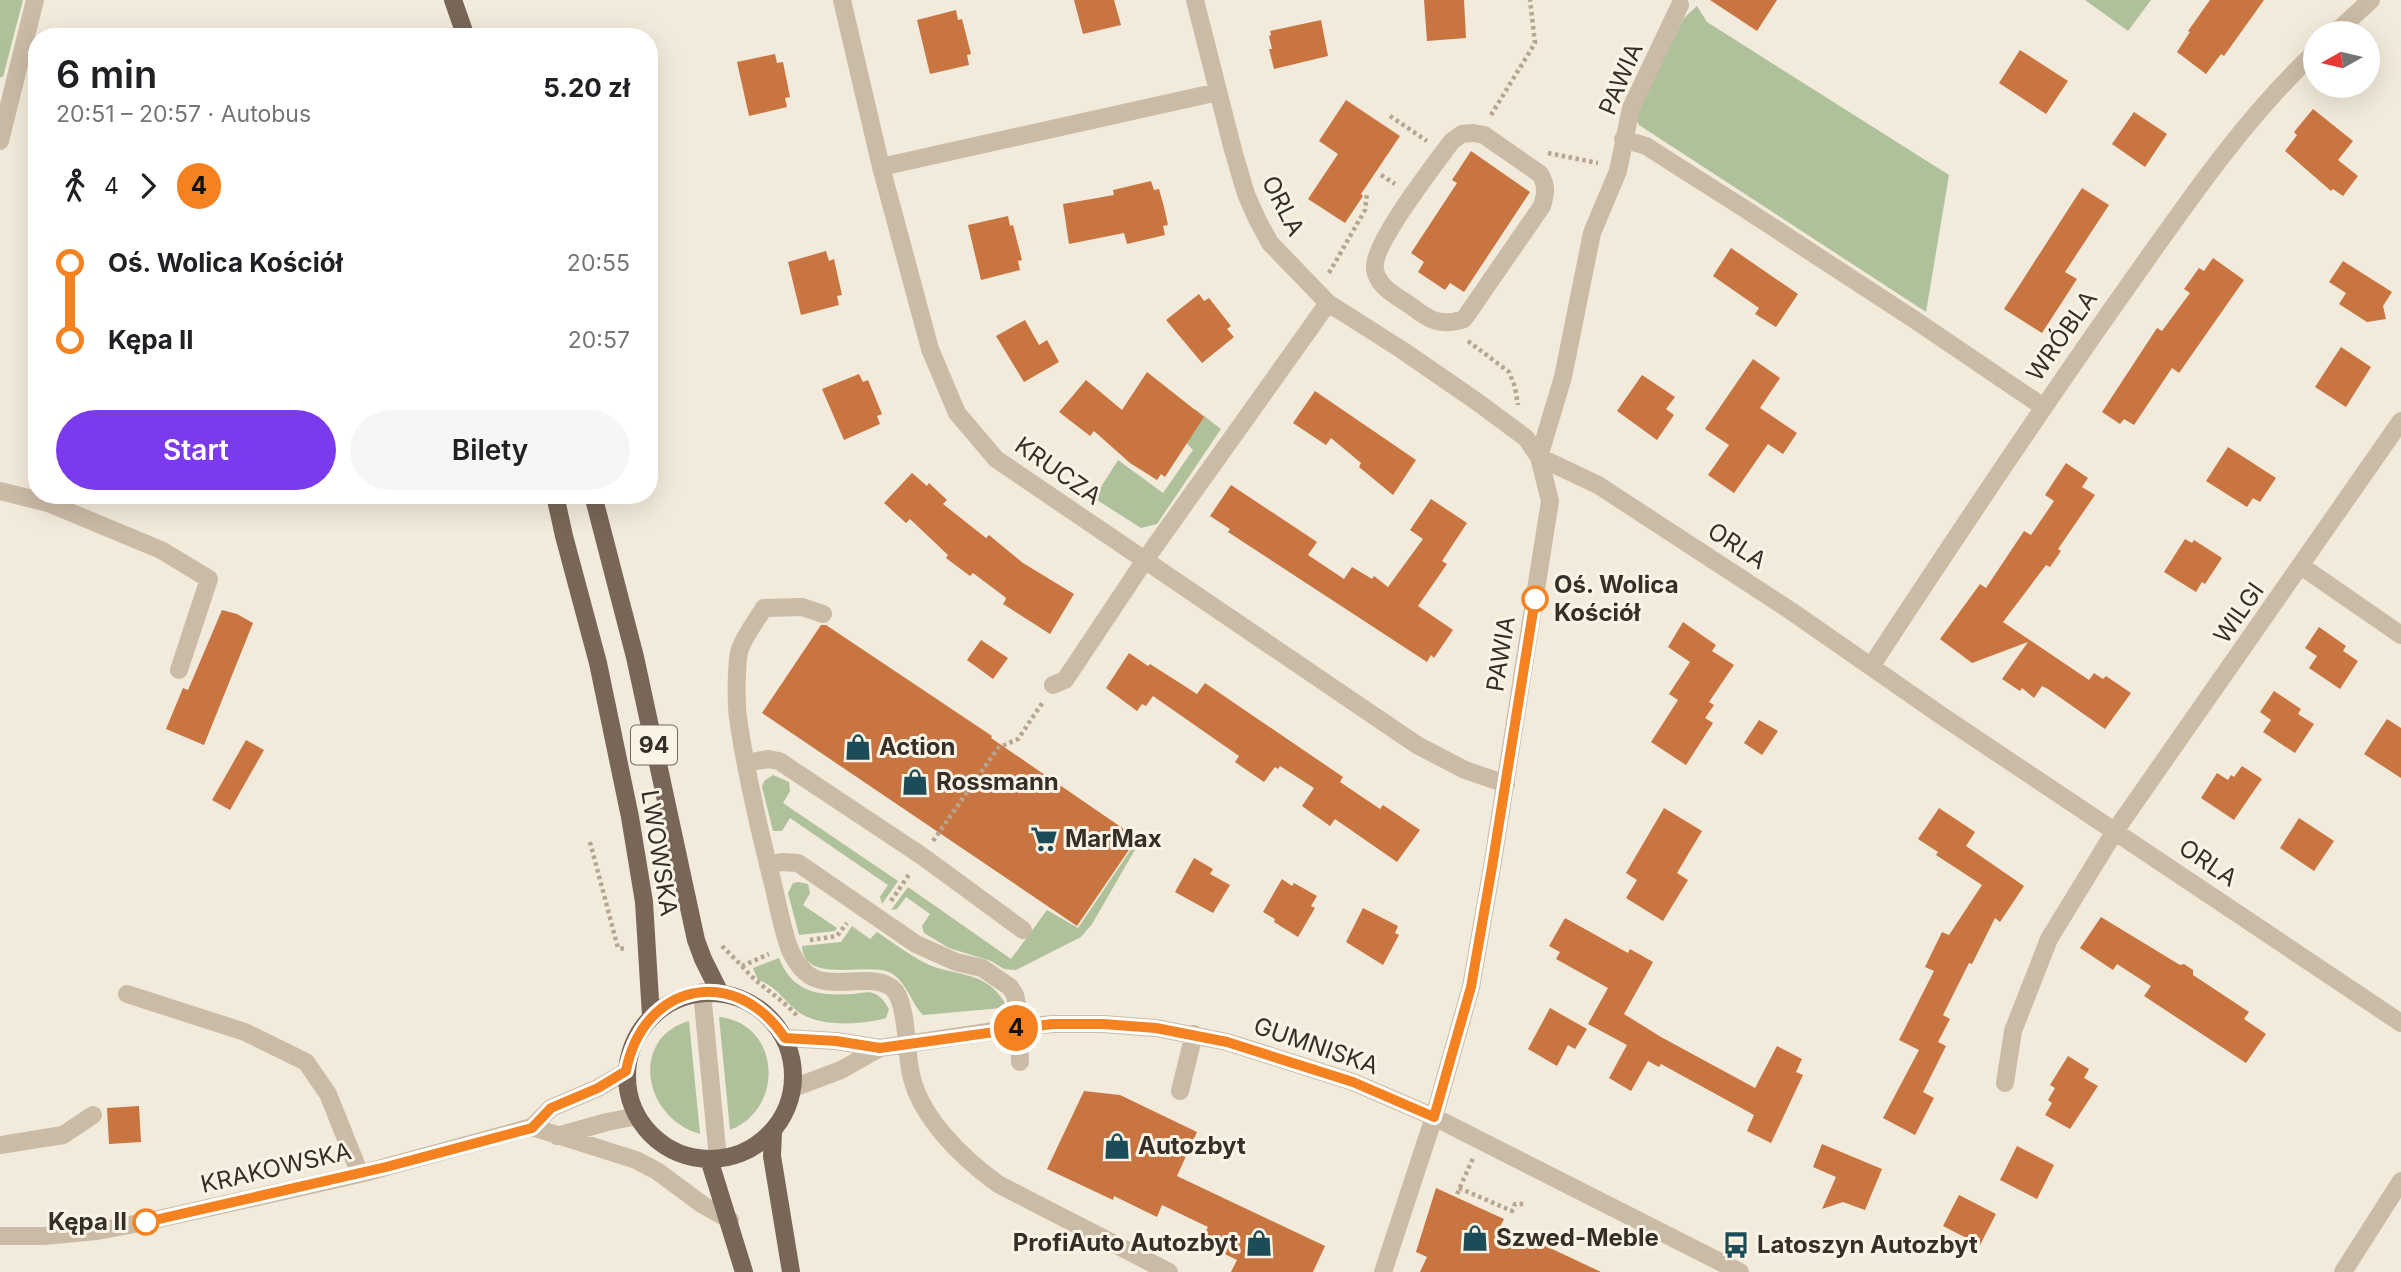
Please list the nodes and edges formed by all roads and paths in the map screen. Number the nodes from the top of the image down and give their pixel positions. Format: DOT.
graph roads {
  1 [pos="36,0"];
  2 [pos="451,0"];
  3 [pos="842,0"];
  4 [pos="1195,0"];
  5 [pos="1530,0"];
  6 [pos="2371,0"];
  7 [pos="1679,5"];
  8 [pos="2348,21"];
  9 [pos="29,28"];
  10 [pos="453,28"];
  11 [pos="462,28"];
  12 [pos="28,31"];
  13 [pos="2303,63"];
  14 [pos="1218,92"];
  15 [pos="1390,116"];
  16 [pos="1483,135"];
  17 [pos="1623,139"];
  18 [pos="0,141"];
  19 [pos="1443,153"];
  20 [pos="1520,160"];
  21 [pos="881,167"];
  22 [pos="1618,171"];
  23 [pos="1367,193"];
  24 [pos="1328,274"];
  25 [pos="1328,303"];
  26 [pos="1454,323"];
  27 [pos="1518,405"];
  28 [pos="2042,407"];
  29 [pos="2401,421"];
  30 [pos="1539,457"];
  31 [pos="0,491"];
  32 [pos="28,498"];
  33 [pos="50,504"];
  34 [pos="557,504"];
  35 [pos="595,504"];
  36 [pos="1145,560"];
  37 [pos="2301,566"];
  38 [pos="822,614"];
  39 [pos="2401,635"];
  40 [pos="1872,666"];
  41 [pos="179,670"];
  42 [pos="1053,685"];
  43 [pos="1029,725"];
  44 [pos="1018,739"];
  45 [pos="746,763"];
  46 [pos="1506,784"];
  47 [pos="2115,831"];
  48 [pos="590,842"];
  49 [pos="768,865"];
  50 [pos="1023,930"];
  51 [pos="831,937"];
  52 [pos="816,939"];
  53 [pos="630,950"];
  54 [pos="777,950"];
  55 [pos="751,962"];
  56 [pos="741,966"];
  57 [pos="711,992"];
  58 [pos="127,994"];
  59 [pos="650,1016"];
  60 [pos="807,1023"];
  61 [pos="2401,1023"];
  62 [pos="1020,1027"];
  63 [pos="1194,1034"];
  64 [pos="785,1038"];
  65 [pos="906,1044"];
  66 [pos="880,1048"];
  67 [pos="1020,1062"];
  68 [pos="626,1071"];
  69 [pos="2005,1083"];
  70 [pos="793,1088"];
  71 [pos="1180,1091"];
  72 [pos="93,1115"];
  73 [pos="637,1116"];
  74 [pos="1434,1117"];
  75 [pos="532,1128"];
  76 [pos="773,1132"];
  77 [pos="557,1136"];
  78 [pos="0,1145"];
  79 [pos="1474,1158"];
  80 [pos="713,1159"];
  81 [pos="360,1174"];
  82 [pos="2401,1181"];
  83 [pos="1526,1204"];
  84 [pos="730,1220"];
  85 [pos="0,1236"];
  86 [pos="744,1272"];
  87 [pos="791,1272"];
  88 [pos="1169,1272"];
  89 [pos="1383,1272"];
  90 [pos="1740,1272"];
  91 [pos="2343,1272"];
  1 -- 9 [label="street"];
  2 -- 10 [label="main road"];
  2 -- 11 [label="main road"];
  3 -- 21 [label="street, KRUCZA"];
  4 -- 14 [label="street, ORLA"];
  5 -- 16 [label="path"];
  6 -- 8 [label="street"];
  7 -- 17 [label="street, PAWIA"];
  12 -- 18 [label="street"];
  13 -- 28 [label="street, WRÓBLA"];
  14 -- 21 [label="street"];
  14 -- 25 [label="street, ORLA"];
  15 -- 19 [label="path"];
  16 -- 19 [label="street"];
  16 -- 20 [label="street"];
  17 -- 22 [label="street, PAWIA"];
  17 -- 28 [label="street"];
  19 -- 26 [label="street"];
  20 -- 22 [label="path"];
  20 -- 26 [label="street"];
  21 -- 36 [label="street, KRUCZA"];
  22 -- 30 [label="street, PAWIA"];
  23 -- 24 [label="path"];
  25 -- 30 [label="street, ORLA"];
  25 -- 36 [label="street"];
  26 -- 27 [label="path"];
  28 -- 40 [label="street, WRÓBLA"];
  29 -- 37 [label="street, WILGI"];
  30 -- 40 [label="street, ORLA"];
  30 -- 46 [label="street, PAWIA"];
  31 -- 32 [label="street"];
  33 -- 41 [label="street"];
  34 -- 59 [label="main road, LWOWSKA / 94"];
  35 -- 57 [label="main road, LWOWSKA / 94"];
  36 -- 42 [label="street"];
  36 -- 46 [label="street, KRUCZA"];
  37 -- 39 [label="street"];
  37 -- 47 [label="street, WILGI"];
  38 -- 45 [label="street"];
  40 -- 47 [label="street, ORLA"];
  43 -- 44 [label="path"];
  45 -- 49 [label="street"];
  45 -- 50 [label="street"];
  46 -- 74 [label="street, PAWIA"];
  47 -- 61 [label="street, ORLA"];
  47 -- 69 [label="street, WILGI"];
  48 -- 53 [label="path"];
  49 -- 62 [label="street"];
  49 -- 65 [label="street"];
  51 -- 52 [label="path"];
  54 -- 55 [label="path"];
  56 -- 60 [label="path"];
  57 -- 59 [label="main road"];
  57 -- 64 [label="main road"];
  57 -- 80 [label="street"];
  58 -- 81 [label="street"];
  59 -- 68 [label="main road"];
  62 -- 63 [label="street, GUMNISKA"];
  62 -- 65 [label="street, GUMNISKA"];
  62 -- 67 [label="street"];
  63 -- 71 [label="street"];
  63 -- 74 [label="street, GUMNISKA"];
  64 -- 66 [label="street"];
  64 -- 70 [label="main road"];
  65 -- 66 [label="street, GUMNISKA"];
  65 -- 88 [label="street"];
  66 -- 70 [label="street"];
  68 -- 73 [label="main road"];
  68 -- 75 [label="street"];
  70 -- 76 [label="main road"];
  72 -- 78 [label="street"];
  73 -- 77 [label="street"];
  73 -- 80 [label="main road"];
  74 -- 89 [label="street, PAWIA"];
  74 -- 90 [label="street, GUMNISKA"];
  75 -- 77 [label="street"];
  75 -- 81 [label="street, KRAKOWSKA"];
  76 -- 80 [label="main road"];
  76 -- 87 [label="main road"];
  77 -- 84 [label="street"];
  79 -- 83 [label="path"];
  80 -- 84 [label="main road"];
  81 -- 85 [label="street, KRAKOWSKA"];
  82 -- 91 [label="street"];
  84 -- 86 [label="main road"];
}
